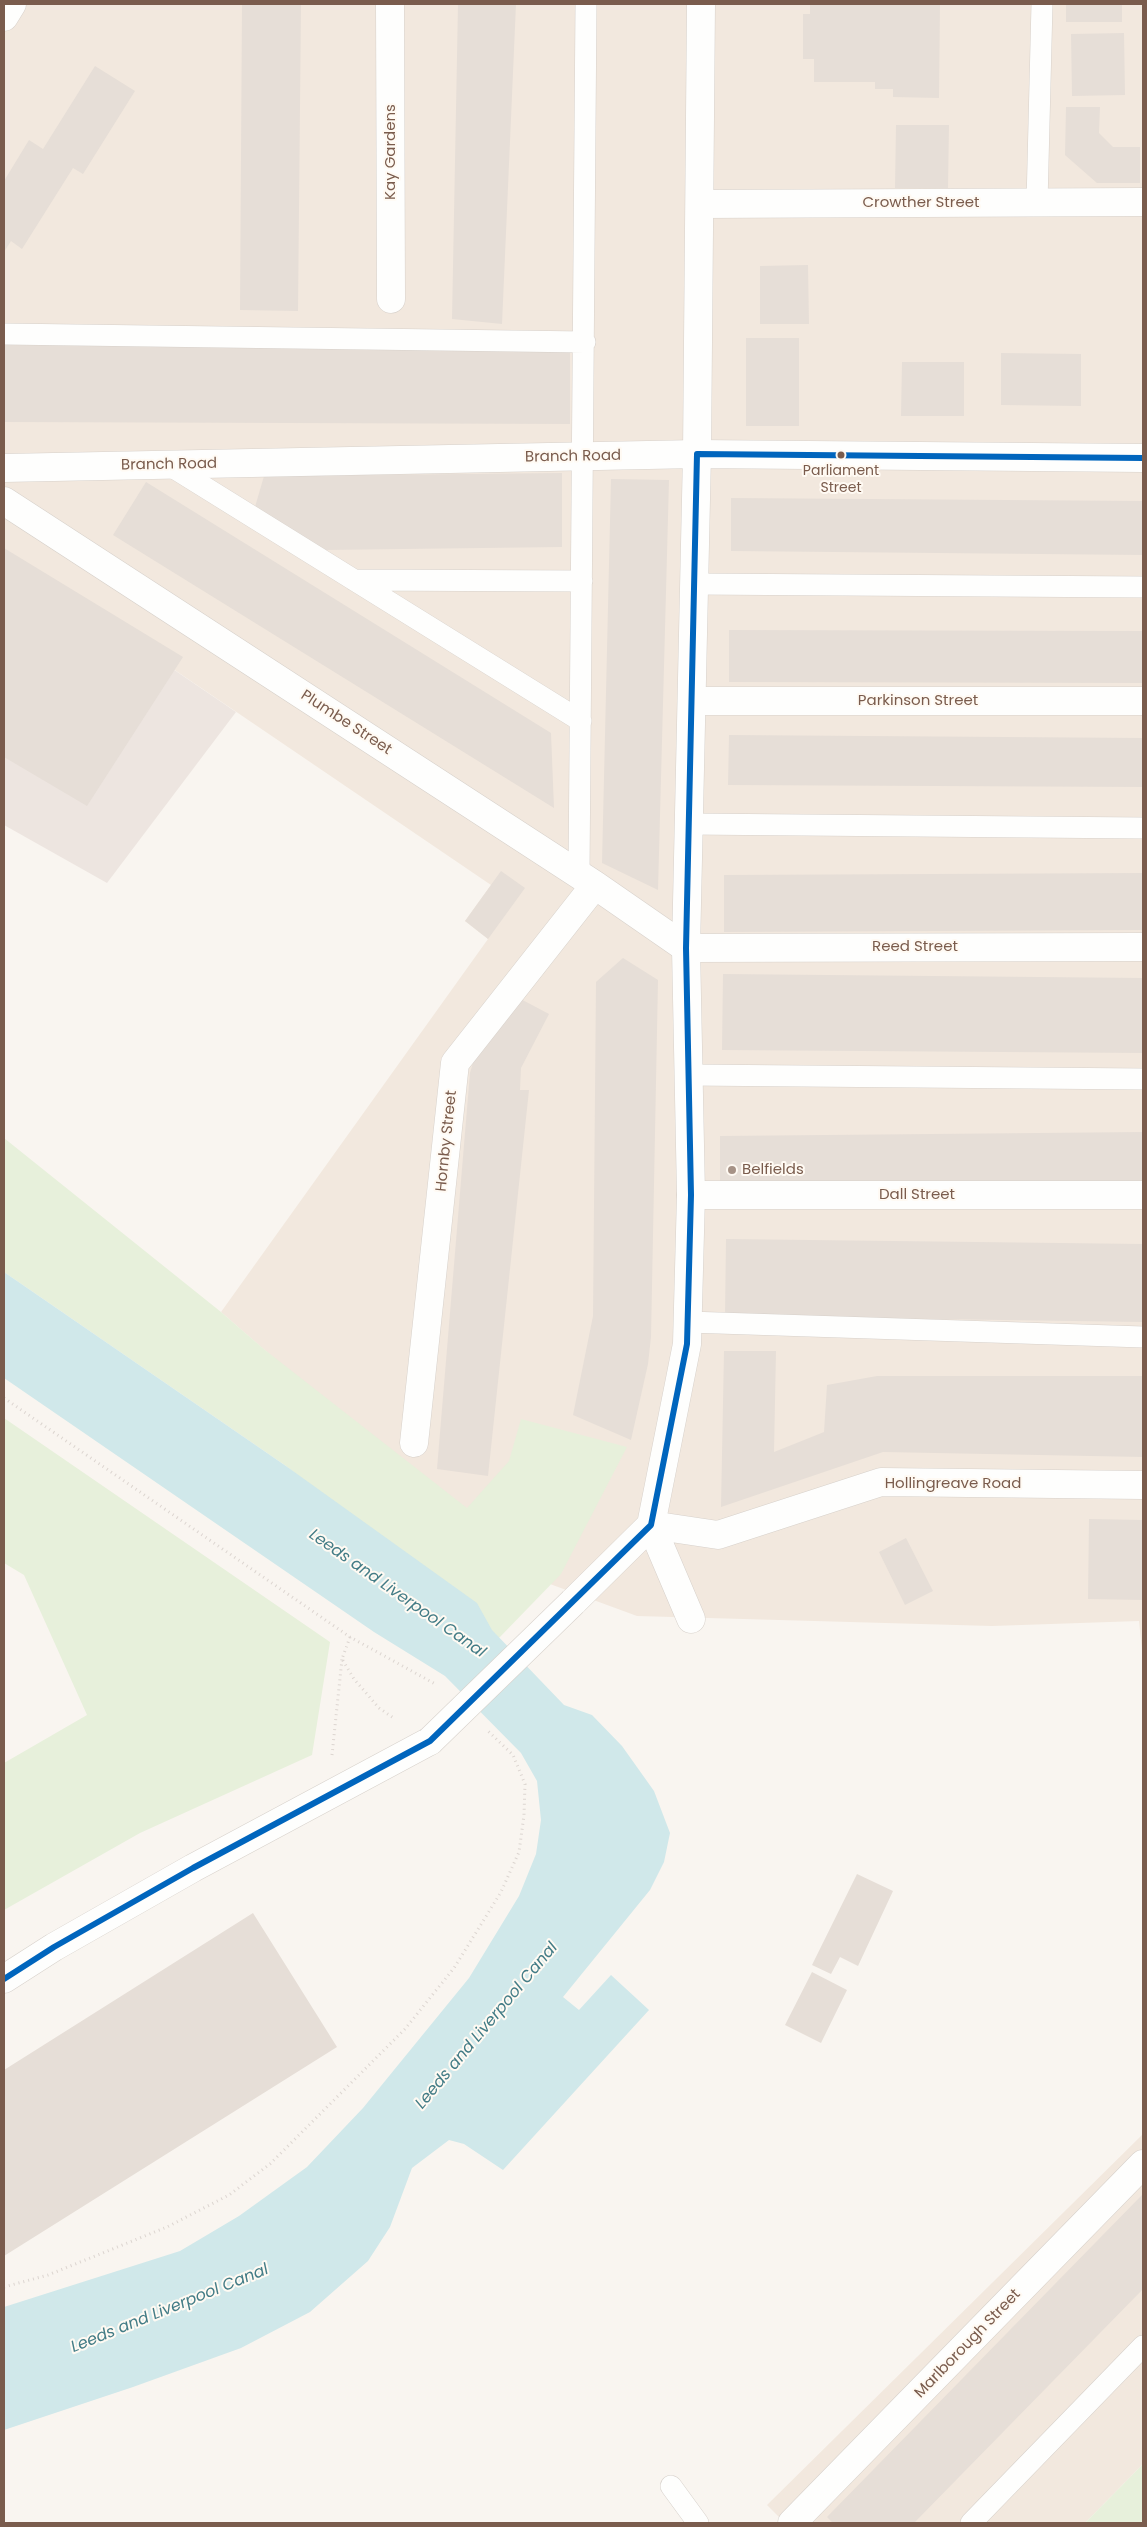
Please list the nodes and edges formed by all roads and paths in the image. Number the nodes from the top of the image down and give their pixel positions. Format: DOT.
graph roads {
  1 [pos="12,4"];
  2 [pos="390,4"];
  3 [pos="586,4"];
  4 [pos="701,4"];
  5 [pos="1042,4"];
  6 [pos="4,17"];
  7 [pos="1143,202"];
  8 [pos="1037,203"];
  9 [pos="700,204"];
  10 [pos="391,299"];
  11 [pos="4,334"];
  12 [pos="585,342"];
  13 [pos="697,454"];
  14 [pos="584,456"];
  15 [pos="1143,458"];
  16 [pos="169,465"];
  17 [pos="4,468"];
  18 [pos="4,501"];
  19 [pos="354,580"];
  20 [pos="582,581"];
  21 [pos="694,584"];
  22 [pos="1143,587"];
  23 [pos="692,701"];
  24 [pos="1143,701"];
  25 [pos="581,721"];
  26 [pos="689,824"];
  27 [pos="1143,828"];
  28 [pos="587,880"];
  29 [pos="1143,947"];
  30 [pos="686,948"];
  31 [pos="689,1075"];
  32 [pos="1143,1079"];
  33 [pos="691,1195"];
  34 [pos="1143,1195"];
  35 [pos="688,1322"];
  36 [pos="1143,1338"];
  37 [pos="4,1398"];
  38 [pos="414,1443"];
  39 [pos="1143,1485"];
  40 [pos="651,1525"];
  41 [pos="691,1620"];
  42 [pos="350,1637"];
  43 [pos="342,1659"];
  44 [pos="440,1686"];
  45 [pos="483,1727"];
  46 [pos="430,1741"];
  47 [pos="327,1798"];
  48 [pos="4,1979"];
  49 [pos="1143,2164"];
  50 [pos="4,2287"];
  51 [pos="1143,2346"];
  52 [pos="671,2486"];
  53 [pos="698,2523"];
  54 [pos="792,2523"];
  55 [pos="970,2523"];
  1 -- 6 [label="street"];
  2 -- 10 [label="street, Kay Gardens"];
  3 -- 12 [label="lane"];
  4 -- 9 [label="street"];
  5 -- 8 [label="lane"];
  7 -- 8 [label="street, Crowther Street"];
  8 -- 9 [label="street, Crowther Street"];
  9 -- 13 [label="street"];
  11 -- 12 [label="lane"];
  12 -- 14 [label="lane"];
  13 -- 14 [label="street, Branch Road"];
  13 -- 15 [label="street, Branch Road"];
  13 -- 21 [label="street"];
  14 -- 16 [label="street, Branch Road"];
  14 -- 20 [label="lane"];
  16 -- 17 [label="street, Branch Road"];
  16 -- 19 [label="lane"];
  18 -- 28 [label="street, Plumbe Street"];
  19 -- 20 [label="lane"];
  19 -- 25 [label="lane"];
  20 -- 25 [label="lane"];
  21 -- 22 [label="lane"];
  21 -- 23 [label="street"];
  23 -- 24 [label="street, Parkinson Street"];
  23 -- 26 [label="street"];
  25 -- 28 [label="lane"];
  26 -- 27 [label="lane"];
  26 -- 30 [label="street"];
  28 -- 30 [label="street, Plumbe Street"];
  28 -- 38 [label="street, Hornby Street"];
  29 -- 30 [label="street, Reed Street"];
  30 -- 31 [label="street"];
  31 -- 32 [label="lane"];
  31 -- 33 [label="street"];
  33 -- 34 [label="street, Dall Street"];
  33 -- 35 [label="street"];
  35 -- 36 [label="lane"];
  35 -- 40 [label="street"];
  37 -- 42 [label="path"];
  39 -- 40 [label="street, Hollingreave Road"];
  40 -- 41 [label="street"];
  40 -- 46 [label="street, bridge"];
  42 -- 43 [label="path"];
  42 -- 44 [label="path"];
  43 -- 46 [label="path"];
  43 -- 47 [label="path"];
  45 -- 50 [label="path"];
  46 -- 47 [label="street"];
  47 -- 48 [label="street"];
  49 -- 54 [label="street, Marlborough Street"];
  51 -- 55 [label="lane"];
  52 -- 53 [label="lane"];
}
